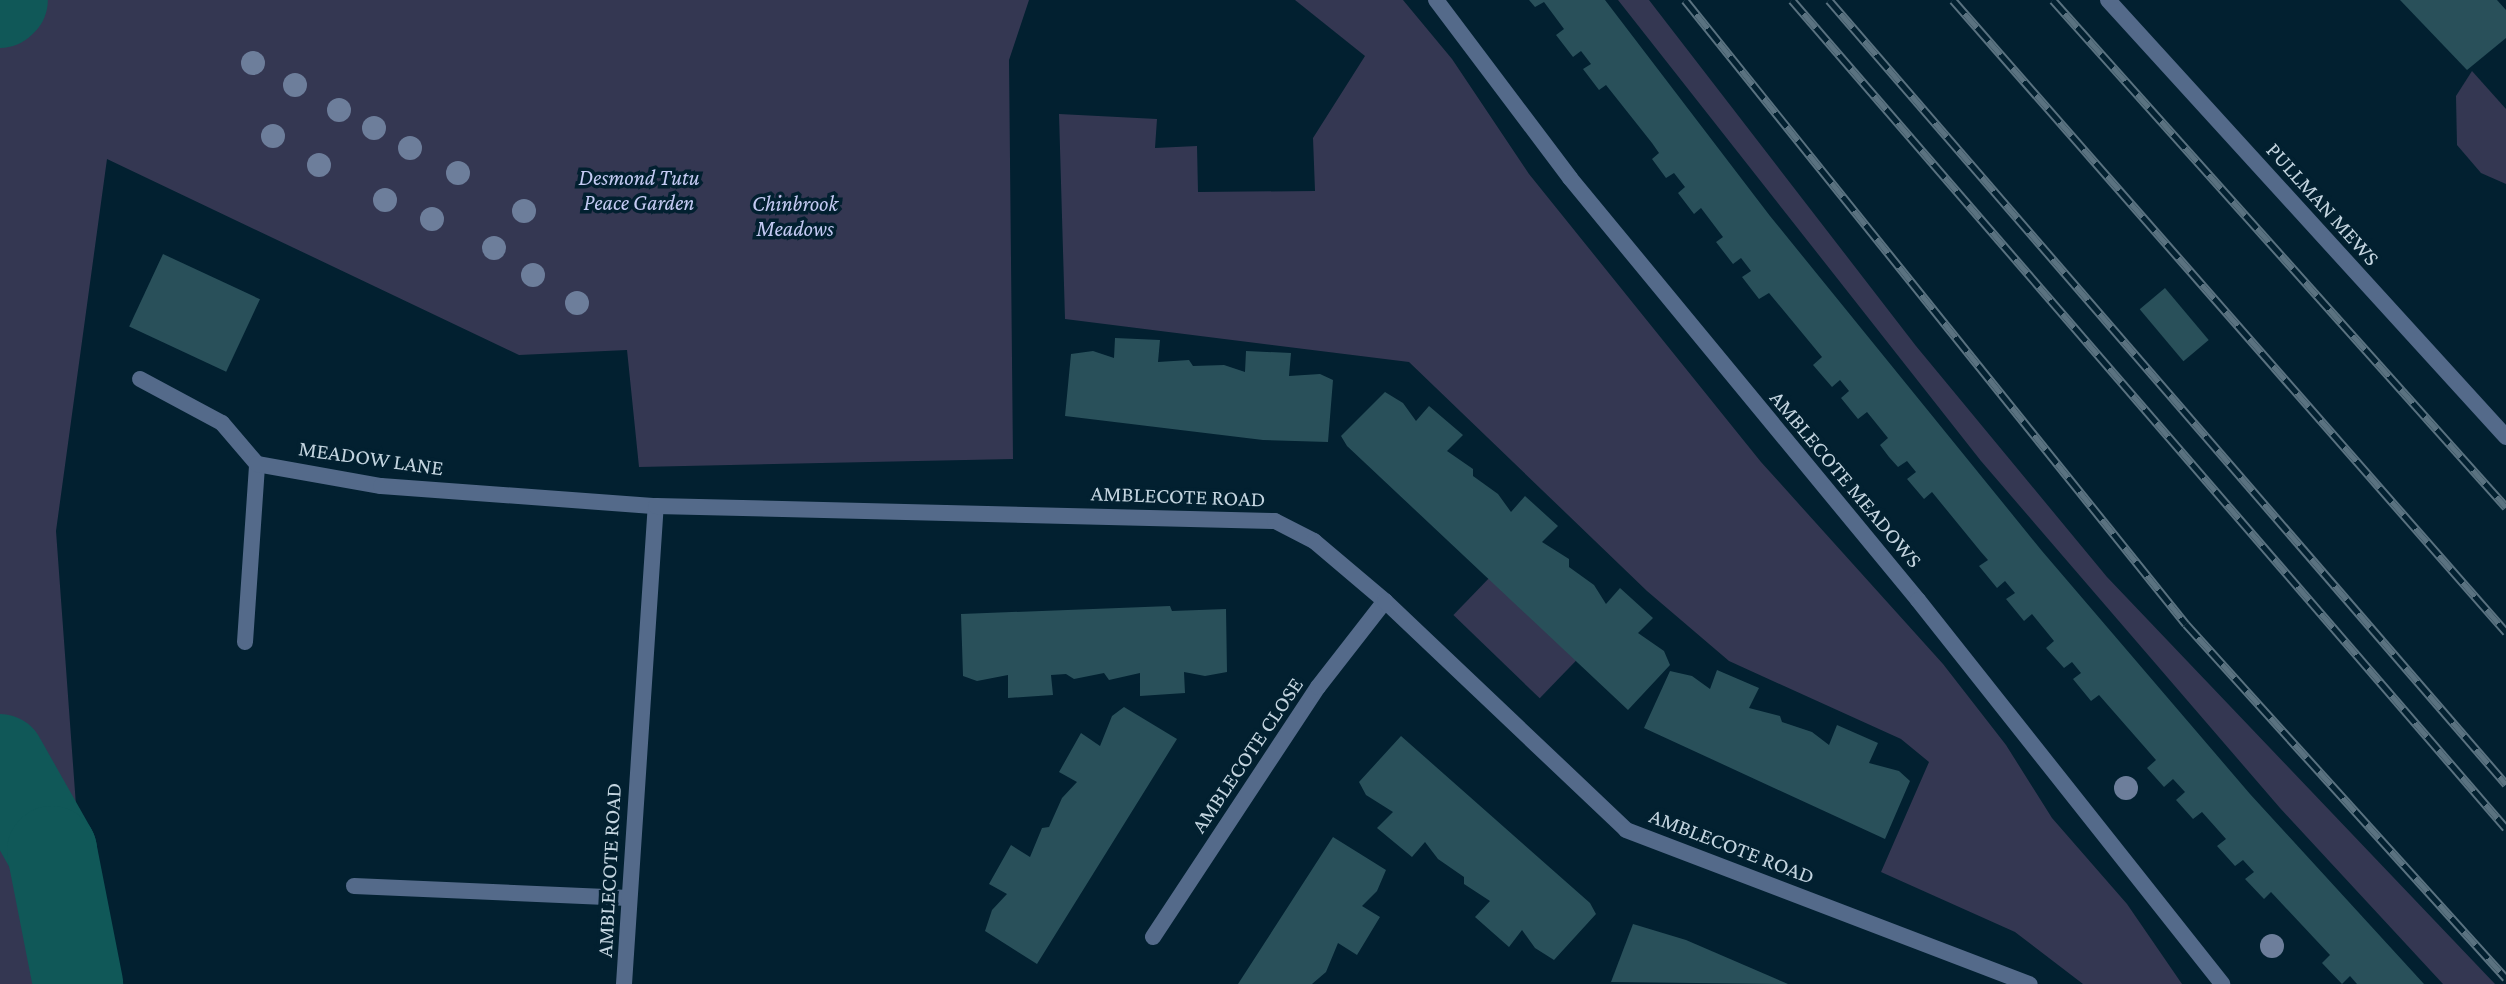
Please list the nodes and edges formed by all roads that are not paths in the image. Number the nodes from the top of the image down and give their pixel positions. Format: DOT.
graph roads {
  1 [pos="1436,0"];
  2 [pos="2108,0"];
  3 [pos="140,379"];
  4 [pos="2506,437"];
  5 [pos="257,464"];
  6 [pos="656,506"];
  7 [pos="1385,601"];
  8 [pos="245,642"];
  9 [pos="354,886"];
  10 [pos="629,898"];
  11 [pos="1153,937"];
  12 [pos="624,984"];
  13 [pos="2030,984"];
  14 [pos="2222,984"];
  1 -- 14 [label="street, AMBLECOTE MEADOWS"];
  2 -- 4 [label="street, PULLMAN MEWS"];
  3 -- 5 [label="street"];
  5 -- 6 [label="street, MEADOW LANE"];
  5 -- 8 [label="street"];
  6 -- 7 [label="street, AMBLECOTE ROAD"];
  6 -- 10 [label="street, AMBLECOTE ROAD"];
  7 -- 11 [label="street, AMBLECOTE CLOSE"];
  7 -- 13 [label="street, AMBLECOTE ROAD"];
  9 -- 10 [label="street"];
  10 -- 12 [label="street, AMBLECOTE ROAD"];
}
